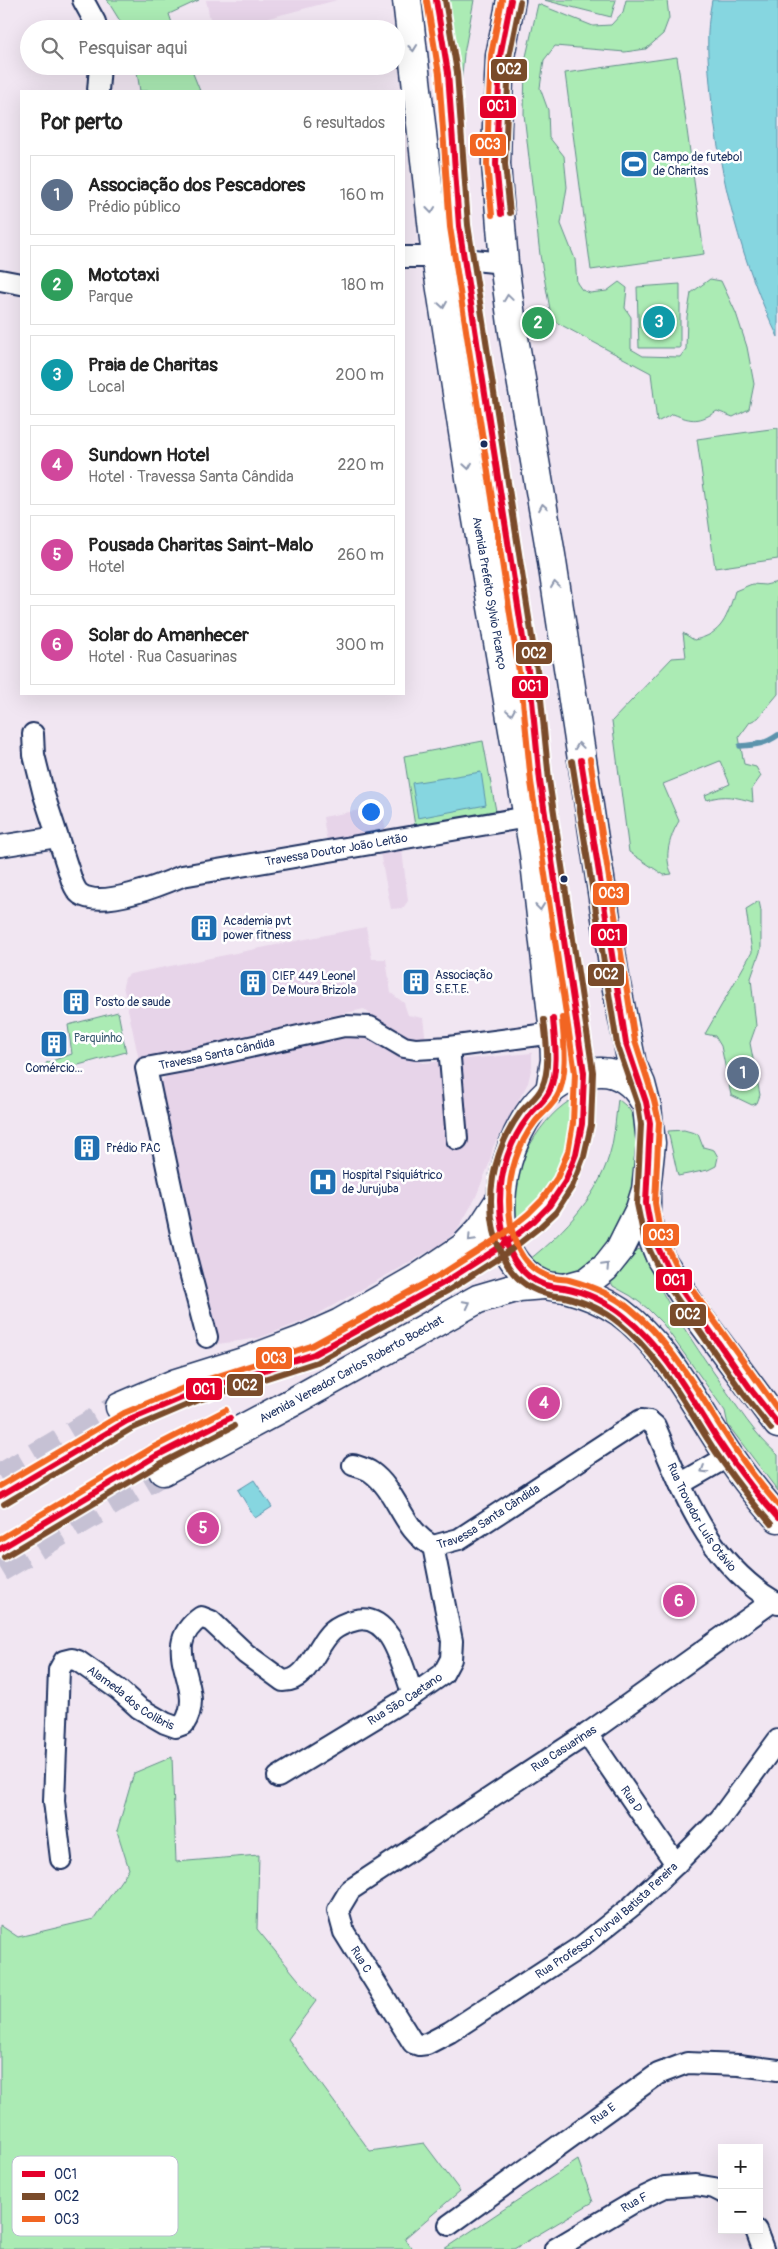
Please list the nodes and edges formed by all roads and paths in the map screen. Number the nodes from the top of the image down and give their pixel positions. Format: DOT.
graph roads {
  1 [pos="83,0"];
  2 [pos="407,0"];
  3 [pos="511,0"];
  4 [pos="94,20"];
  5 [pos="99,75"];
  6 [pos="98,90"];
  7 [pos="405,257"];
  8 [pos="436,257"];
  9 [pos="504,263"];
  10 [pos="0,280"];
  11 [pos="20,284"];
  12 [pos="33,734"];
  13 [pos="528,817"];
  14 [pos="57,837"];
  15 [pos="0,846"];
  16 [pos="554,1032"];
  17 [pos="449,1047"];
  18 [pos="550,1092"];
  19 [pos="647,1108"];
  20 [pos="457,1139"];
  21 [pos="646,1190"];
  22 [pos="500,1200"];
  23 [pos="554,1287"];
  24 [pos="207,1337"];
  25 [pos="120,1407"];
  26 [pos="641,1420"];
  27 [pos="778,1424"];
  28 [pos="729,1456"];
  29 [pos="353,1465"];
  30 [pos="163,1471"];
  31 [pos="680,1484"];
  32 [pos="778,1518"];
  33 [pos="433,1546"];
  34 [pos="776,1602"];
  35 [pos="413,1694"];
  36 [pos="587,1734"];
  37 [pos="778,1740"];
  38 [pos="278,1777"];
  39 [pos="61,1859"];
  40 [pos="676,1864"];
  41 [pos="350,1890"];
  42 [pos="403,2028"];
  43 [pos="778,2070"];
  44 [pos="718,2190"];
  45 [pos="449,2225"];
  46 [pos="757,2234"];
  47 [pos="555,2249"];
  48 [pos="763,2249"];
  1 -- 4 [label="street"];
  2 -- 8 [label="main road, Avenida Prefeito Sylvio Picanço, one-way"];
  3 -- 9 [label="main road"];
  5 -- 6 [label="street"];
  7 -- 8 [label="street"];
  8 -- 9 [label="street"];
  8 -- 13 [label="main road, Avenida Prefeito Sylvio Picanço, one-way"];
  19 -- 9 [label="main road, one-way"];
  10 -- 11 [label="street"];
  12 -- 14 [label="street"];
  13 -- 14 [label="street, Travessa Doutor João Leitão"];
  13 -- 16 [label="main road, Avenida Prefeito Sylvio Picanço, one-way"];
  14 -- 15 [label="street"];
  16 -- 17 [label="street, Travessa Santa Cândida"];
  16 -- 18 [label="main road, Avenida Prefeito Sylvio Picanço"];
  17 -- 20 [label="street"];
  17 -- 24 [label="street, Travessa Santa Cândida"];
  18 -- 19 [label="main road"];
  18 -- 22 [label="main road"];
  19 -- 21 [label="main road"];
  23 -- 21 [label="main road, one-way"];
  21 -- 27 [label="main road"];
  22 -- 23 [label="main road"];
  22 -- 25 [label="main road, one-way"];
  23 -- 28 [label="main road"];
  30 -- 23 [label="main road, Avenida Vereador Carlos Roberto Boechat, one-way"];
  26 -- 31 [label="street, Rua Trovador Luís Otávio"];
  26 -- 33 [label="street, Travessa Santa Cândida"];
  28 -- 31 [label="street, one-way"];
  28 -- 32 [label="main road"];
  29 -- 33 [label="street, Travessa Santa Cândida"];
  31 -- 34 [label="street, Rua Trovador Luís Otávio"];
  33 -- 35 [label="street, Rua São Caetano"];
  34 -- 36 [label="street, Rua Casuarinas"];
  35 -- 38 [label="street, Rua São Caetano"];
  35 -- 39 [label="street, Alameda dos Colibris"];
  36 -- 40 [label="street, Rua D"];
  36 -- 41 [label="street, Rua Casuarinas"];
  37 -- 40 [label="street, Rua Professor Durval Batista Pereira"];
  40 -- 42 [label="street, Rua Professor Durval Batista Pereira"];
  41 -- 42 [label="street, Rua C"];
  43 -- 45 [label="street, Rua E"];
  44 -- 47 [label="street, Rua F"];
  46 -- 48 [label="street"];
}
